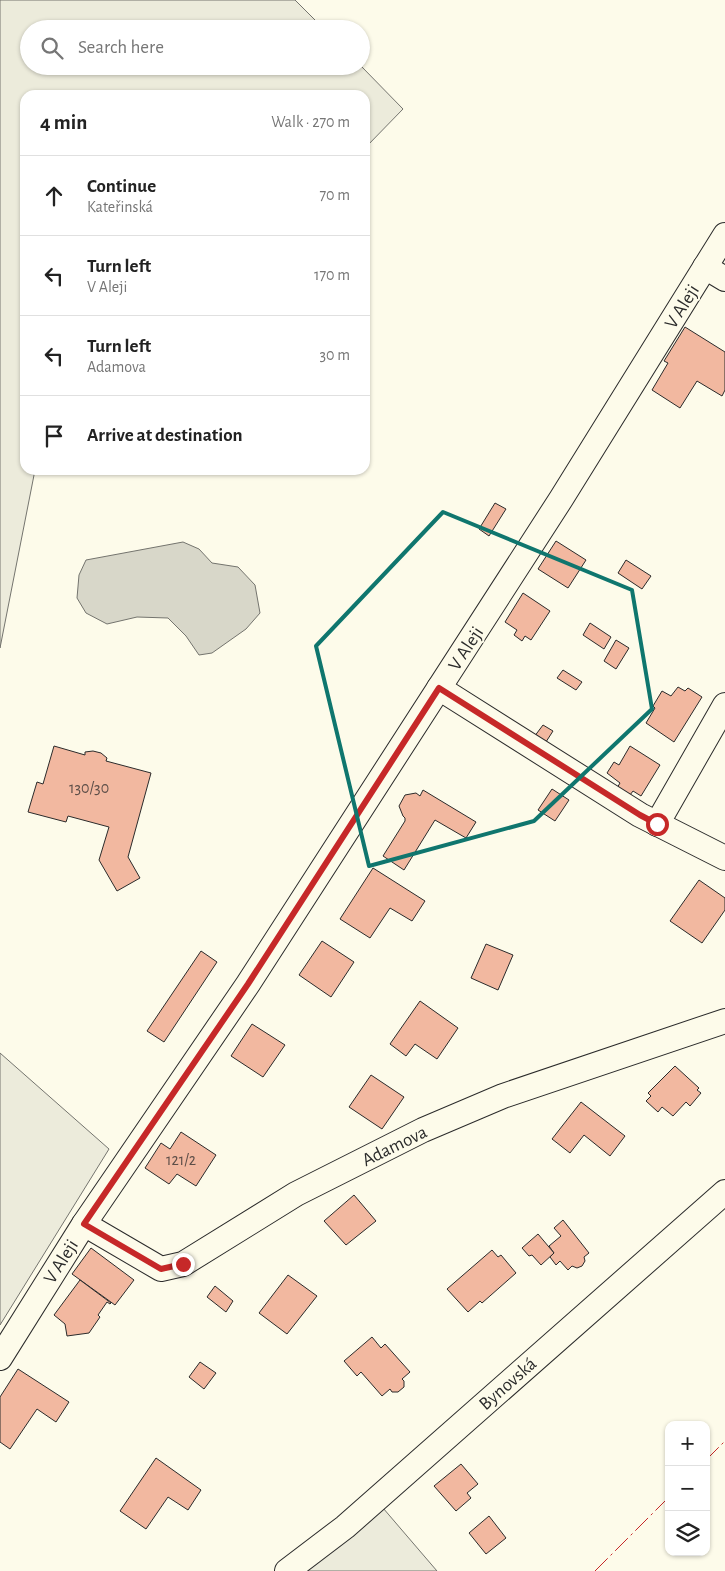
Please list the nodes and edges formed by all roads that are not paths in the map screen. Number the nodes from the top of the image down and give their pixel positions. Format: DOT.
graph roads {
  1 [pos="725,235"];
  2 [pos="715,273"];
  3 [pos="439,688"];
  4 [pos="725,705"];
  5 [pos="657,824"];
  6 [pos="725,858"];
  7 [pos="725,1022"];
  8 [pos="725,1192"];
  9 [pos="84,1224"];
  10 [pos="0,1358"];
  11 [pos="287,1571"];
  1 -- 2 [label="street, V Aleji"];
  2 -- 3 [label="street, V Aleji"];
  3 -- 5 [label="street"];
  3 -- 9 [label="street, V Aleji"];
  4 -- 5 [label="street"];
  5 -- 6 [label="street"];
  7 -- 9 [label="street, Adamova"];
  8 -- 11 [label="street, Bynovská"];
  9 -- 10 [label="street, V Aleji"];
}
